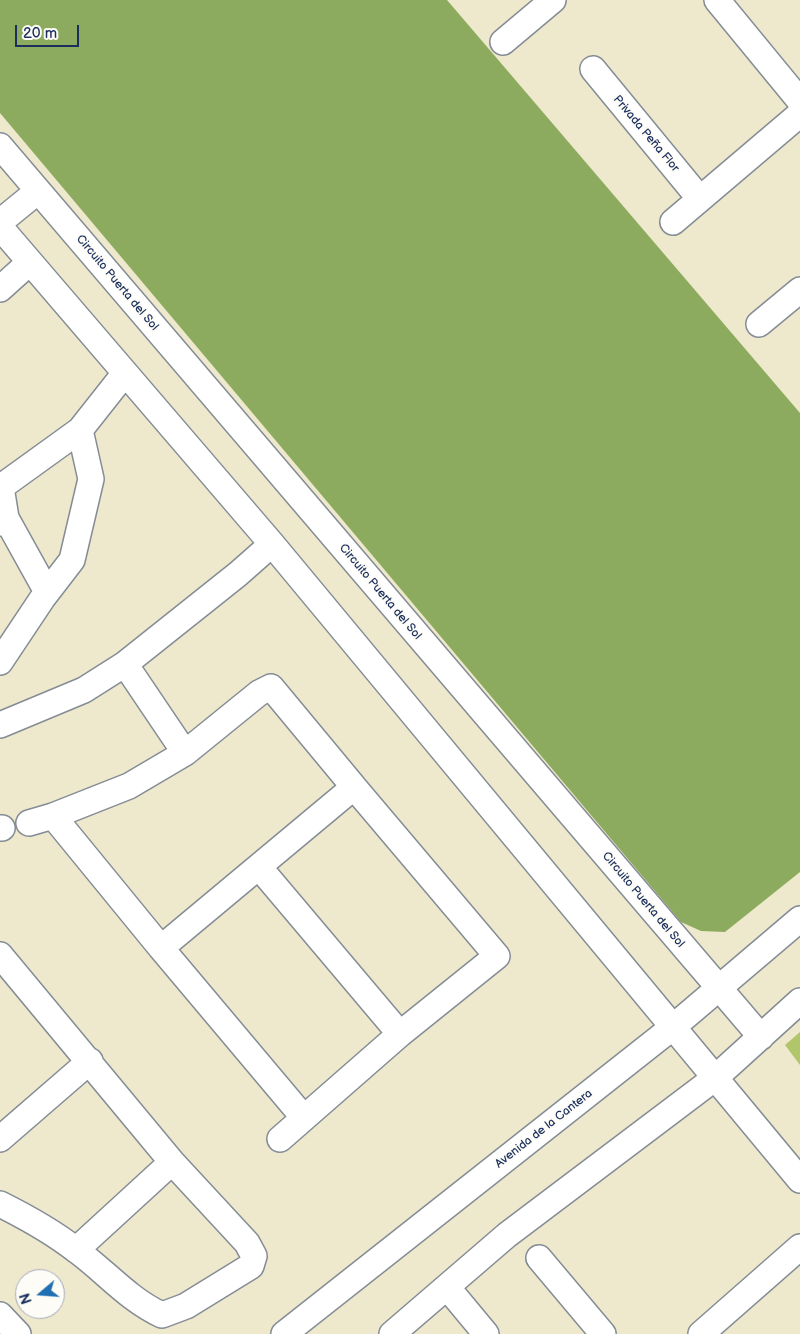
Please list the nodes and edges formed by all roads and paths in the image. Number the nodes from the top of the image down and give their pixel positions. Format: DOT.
graph roads {
  1 [pos="717,0"];
  2 [pos="546,2"];
  3 [pos="503,42"];
  4 [pos="593,69"];
  5 [pos="800,101"];
  6 [pos="800,114"];
  7 [pos="0,146"];
  8 [pos="38,190"];
  9 [pos="700,199"];
  10 [pos="0,222"];
  11 [pos="673,222"];
  12 [pos="0,227"];
  13 [pos="30,262"];
  14 [pos="0,289"];
  15 [pos="797,298"];
  16 [pos="759,324"];
  17 [pos="125,372"];
  18 [pos="80,430"];
  19 [pos="0,486"];
  20 [pos="3,520"];
  21 [pos="272,544"];
  22 [pos="47,592"];
  23 [pos="0,662"];
  24 [pos="125,664"];
  25 [pos="0,724"];
  26 [pos="185,753"];
  27 [pos="354,787"];
  28 [pos="53,816"];
  29 [pos="29,823"];
  30 [pos="259,867"];
  31 [pos="800,919"];
  32 [pos="161,948"];
  33 [pos="0,955"];
  34 [pos="719,990"];
  35 [pos="800,1001"];
  36 [pos="673,1027"];
  37 [pos="400,1034"];
  38 [pos="761,1037"];
  39 [pos="90,1062"];
  40 [pos="715,1078"];
  41 [pos="304,1118"];
  42 [pos="0,1139"];
  43 [pos="280,1139"];
  44 [pos="172,1162"];
  45 [pos="800,1180"];
  46 [pos="0,1204"];
  47 [pos="800,1248"];
  48 [pos="76,1250"];
  49 [pos="539,1258"];
  50 [pos="447,1287"];
  51 [pos="0,1315"];
  52 [pos="18,1334"];
  53 [pos="284,1334"];
  54 [pos="392,1334"];
  55 [pos="486,1334"];
  56 [pos="602,1334"];
  57 [pos="701,1334"];
  1 -- 5 [label="street"];
  2 -- 3 [label="street"];
  4 -- 9 [label="street, Privada Peña Flor"];
  6 -- 9 [label="street"];
  7 -- 8 [label="street, Circuito Puerta del Sol"];
  8 -- 10 [label="street"];
  8 -- 34 [label="street, Circuito Puerta del Sol"];
  9 -- 11 [label="street"];
  12 -- 13 [label="street"];
  13 -- 14 [label="street"];
  13 -- 17 [label="street"];
  15 -- 16 [label="street"];
  17 -- 18 [label="street"];
  17 -- 21 [label="street"];
  18 -- 19 [label="street"];
  18 -- 22 [label="street"];
  19 -- 20 [label="street"];
  20 -- 22 [label="street"];
  21 -- 24 [label="street"];
  21 -- 36 [label="street"];
  22 -- 23 [label="street"];
  24 -- 25 [label="street"];
  24 -- 26 [label="street"];
  26 -- 27 [label="street"];
  26 -- 28 [label="street"];
  27 -- 30 [label="street"];
  27 -- 37 [label="street"];
  28 -- 29 [label="street"];
  28 -- 32 [label="street"];
  30 -- 32 [label="street"];
  30 -- 37 [label="street"];
  31 -- 34 [label="street, Avenida de la Cantera"];
  32 -- 41 [label="street"];
  33 -- 39 [label="street"];
  34 -- 36 [label="street, Avenida de la Cantera"];
  34 -- 38 [label="street, Circuito Puerta del Sol"];
  35 -- 38 [label="street"];
  36 -- 40 [label="street"];
  36 -- 53 [label="street, Avenida de la Cantera"];
  37 -- 41 [label="street"];
  38 -- 40 [label="street"];
  39 -- 42 [label="street"];
  39 -- 44 [label="street"];
  40 -- 45 [label="street"];
  40 -- 50 [label="street"];
  41 -- 43 [label="street"];
  44 -- 48 [label="street"];
  44 -- 48 [label="street"];
  46 -- 48 [label="street"];
  47 -- 57 [label="street"];
  49 -- 56 [label="street"];
  50 -- 54 [label="street"];
  50 -- 55 [label="street"];
  51 -- 52 [label="street"];
}
